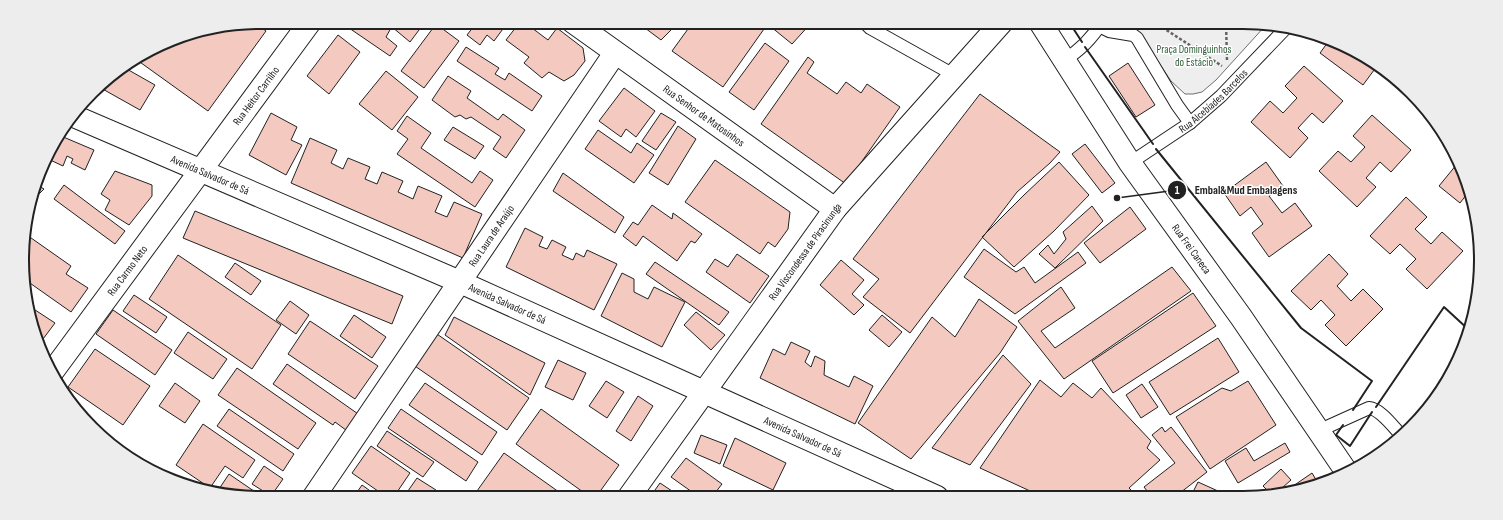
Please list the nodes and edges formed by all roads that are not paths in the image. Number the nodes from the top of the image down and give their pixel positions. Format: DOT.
graph roads {
  1 [pos="305,29"];
  2 [pos="582,29"];
  3 [pos="872,29"];
  4 [pos="996,29"];
  5 [pos="1044,29"];
  6 [pos="1098,29"];
  7 [pos="1107,29"];
  8 [pos="1282,32"];
  9 [pos="615,53"];
  10 [pos="1064,60"];
  11 [pos="954,75"];
  12 [pos="78,118"];
  13 [pos="1190,123"];
  14 [pos="1130,163"];
  15 [pos="202,170"];
  16 [pos="835,209"];
  17 [pos="460,282"];
  18 [pos="56,367"];
  19 [pos="704,392"];
  20 [pos="1318,431"];
  21 [pos="1398,431"];
  22 [pos="1344,468"];
  23 [pos="318,491"];
  24 [pos="633,491"];
  25 [pos="924,491"];
  1 -- 15 [label="street, Rua Heitor Carrilho"];
  2 -- 9 [label="street, Rua Senhor de Matosinhos"];
  3 -- 11 [label="lane"];
  4 -- 11 [label="street, Rua Viscondessa de Piracinunga"];
  5 -- 10 [label="street, Rua Frei Caneca"];
  6 -- 10 [label="lane"];
  7 -- 13 [label="lane"];
  8 -- 13 [label="lane, Rua Alcebíades Barcelos"];
  9 -- 16 [label="street, Rua Senhor de Matosinhos"];
  9 -- 17 [label="street, Rua Laura de Araújo"];
  10 -- 14 [label="street, Rua Frei Caneca"];
  11 -- 16 [label="street, Rua Viscondessa de Piracinunga"];
  12 -- 15 [label="street, Avenida Salvador de Sá"];
  13 -- 14 [label="lane, Rua Alcebíades Barcelos"];
  14 -- 20 [label="street, Rua Frei Caneca"];
  15 -- 17 [label="street, Avenida Salvador de Sá"];
  15 -- 18 [label="street, Rua Carmo Neto"];
  16 -- 19 [label="street, Rua Viscondessa de Piracinunga"];
  17 -- 19 [label="street, Avenida Salvador de Sá"];
  17 -- 23 [label="street, Rua Laura de Araújo"];
  19 -- 24 [label="street, Rua Viscondessa de Piracinunga"];
  19 -- 25 [label="street, Avenida Salvador de Sá"];
  20 -- 21 [label="lane"];
  20 -- 22 [label="street, Rua Frei Caneca"];
}
